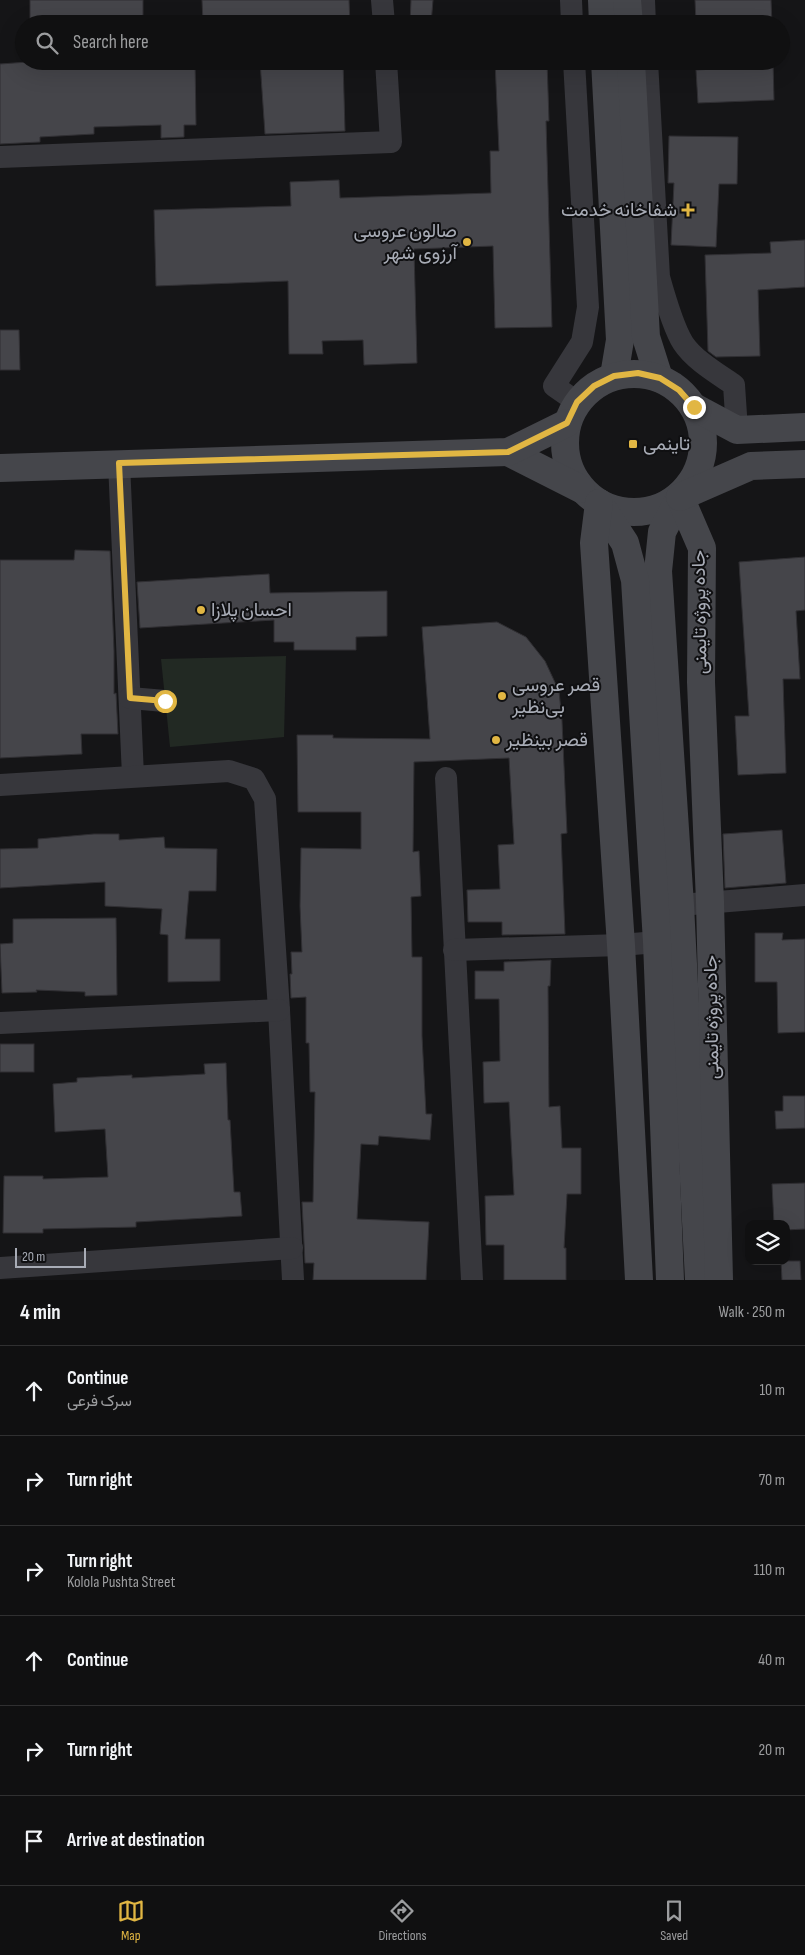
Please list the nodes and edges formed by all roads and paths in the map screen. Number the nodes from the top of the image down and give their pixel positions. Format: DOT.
graph roads {
  1 [pos="382,0"];
  2 [pos="571,0"];
  3 [pos="602,0"];
  4 [pos="628,0"];
  5 [pos="644,0"];
  6 [pos="383,15"];
  7 [pos="572,15"];
  8 [pos="603,15"];
  9 [pos="629,15"];
  10 [pos="645,15"];
  11 [pos="387,70"];
  12 [pos="575,70"];
  13 [pos="605,70"];
  14 [pos="631,70"];
  15 [pos="647,70"];
  16 [pos="0,156"];
  17 [pos="614,376"];
  18 [pos="660,378"];
  19 [pos="694,407"];
  20 [pos="572,413"];
  21 [pos="805,427"];
  22 [pos="737,430"];
  23 [pos="508,452"];
  24 [pos="119,463"];
  25 [pos="805,464"];
  26 [pos="0,468"];
  27 [pos="590,496"];
  28 [pos="680,497"];
  29 [pos="130,698"];
  30 [pos="165,701"];
  31 [pos="134,776"];
  32 [pos="446,778"];
  33 [pos="0,784"];
  34 [pos="805,895"];
  35 [pos="710,902"];
  36 [pos="680,905"];
  37 [pos="657,942"];
  38 [pos="621,945"];
  39 [pos="454,950"];
  40 [pos="279,1010"];
  41 [pos="0,1023"];
  42 [pos="292,1248"];
  43 [pos="0,1268"];
  44 [pos="293,1280"];
  45 [pos="472,1280"];
  46 [pos="639,1280"];
  47 [pos="670,1280"];
  48 [pos="699,1280"];
  49 [pos="719,1280"];
  1 -- 6 [label="street"];
  2 -- 7 [label="street"];
  3 -- 8 [label="main road"];
  4 -- 9 [label="main road"];
  5 -- 10 [label="street"];
  11 -- 16 [label="street"];
  12 -- 20 [label="street"];
  13 -- 17 [label="main road"];
  14 -- 18 [label="main road"];
  15 -- 22 [label="street"];
  17 -- 18 [label="main road"];
  17 -- 20 [label="main road"];
  18 -- 19 [label="main road"];
  19 -- 22 [label="main road"];
  19 -- 28 [label="main road"];
  20 -- 23 [label="main road"];
  20 -- 27 [label="main road"];
  21 -- 22 [label="main road"];
  23 -- 24 [label="main road"];
  23 -- 27 [label="main road"];
  24 -- 26 [label="main road"];
  24 -- 29 [label="street"];
  25 -- 28 [label="main road"];
  27 -- 28 [label="main road"];
  27 -- 37 [label="main road"];
  27 -- 38 [label="main road"];
  28 -- 35 [label="main road, جاده پروژه تایمنی"];
  28 -- 36 [label="main road, جاده پروژه تایمنی"];
  29 -- 30 [label="street"];
  29 -- 31 [label="street"];
  31 -- 33 [label="street"];
  31 -- 40 [label="street"];
  32 -- 39 [label="street"];
  34 -- 35 [label="street"];
  35 -- 36 [label="street"];
  35 -- 49 [label="main road, جاده پروژه تایمنی"];
  36 -- 48 [label="main road, جاده پروژه تایمنی"];
  37 -- 38 [label="street"];
  37 -- 47 [label="main road"];
  38 -- 39 [label="street"];
  38 -- 46 [label="main road"];
  39 -- 45 [label="street"];
  40 -- 41 [label="street"];
  40 -- 42 [label="street"];
  42 -- 43 [label="street"];
  42 -- 44 [label="street"];
}
